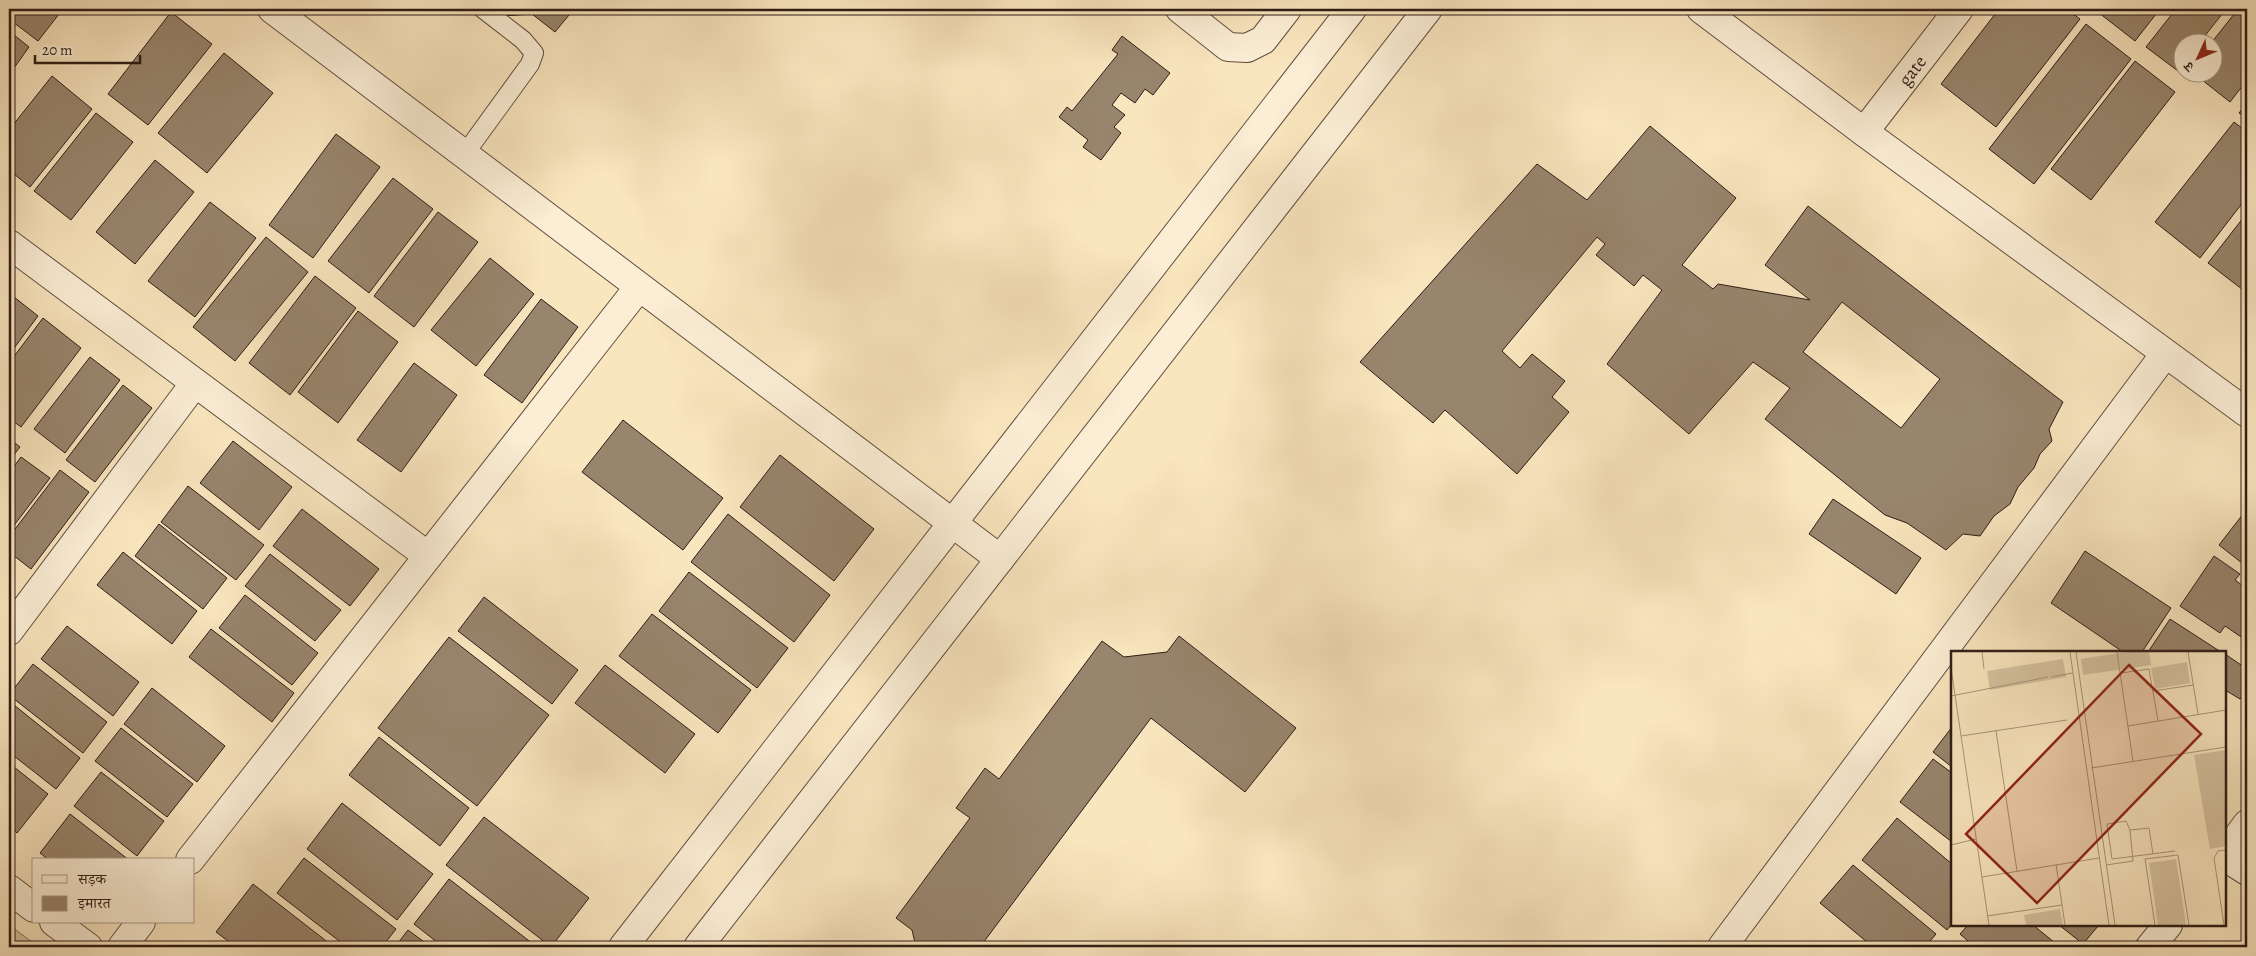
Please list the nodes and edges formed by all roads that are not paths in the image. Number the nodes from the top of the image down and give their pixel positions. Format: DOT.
graph roads {
  1 [pos="272,9"];
  2 [pos="484,9"];
  3 [pos="1180,9"];
  4 [pos="1286,9"];
  5 [pos="1352,9"];
  6 [pos="1428,9"];
  7 [pos="1701,9"];
  8 [pos="1960,9"];
  9 [pos="1864,132"];
  10 [pos="464,155"];
  11 [pos="9,244"];
  12 [pos="639,288"];
  13 [pos="2164,354"];
  14 [pos="195,383"];
  15 [pos="2247,414"];
  16 [pos="953,523"];
  17 [pos="428,556"];
  18 [pos="1000,559"];
  19 [pos="13,617"];
  20 [pos="2247,824"];
  21 [pos="2226,854"];
  22 [pos="2226,856"];
  23 [pos="192,858"];
  24 [pos="2247,871"];
  25 [pos="9,889"];
  26 [pos="32,906"];
  27 [pos="57,924"];
  28 [pos="139,924"];
  29 [pos="2167,926"];
  30 [pos="88,947"];
  31 [pos="122,947"];
  32 [pos="623,947"];
  33 [pos="698,947"];
  34 [pos="1722,947"];
  35 [pos="2150,947"];
  1 -- 10 [label="street"];
  2 -- 10 [label="lane"];
  3 -- 4 [label="street"];
  5 -- 16 [label="street"];
  6 -- 18 [label="street"];
  7 -- 9 [label="street"];
  8 -- 9 [label="street, gate"];
  9 -- 13 [label="street"];
  10 -- 12 [label="street"];
  11 -- 14 [label="street"];
  12 -- 16 [label="street"];
  12 -- 17 [label="street"];
  13 -- 15 [label="street"];
  13 -- 34 [label="street"];
  14 -- 17 [label="street"];
  14 -- 19 [label="street"];
  16 -- 18 [label="street"];
  16 -- 32 [label="street"];
  17 -- 23 [label="street"];
  18 -- 33 [label="street"];
  20 -- 21 [label="street"];
  22 -- 24 [label="street"];
  25 -- 26 [label="street"];
  27 -- 30 [label="street"];
  28 -- 31 [label="street"];
  29 -- 35 [label="street"];
}
